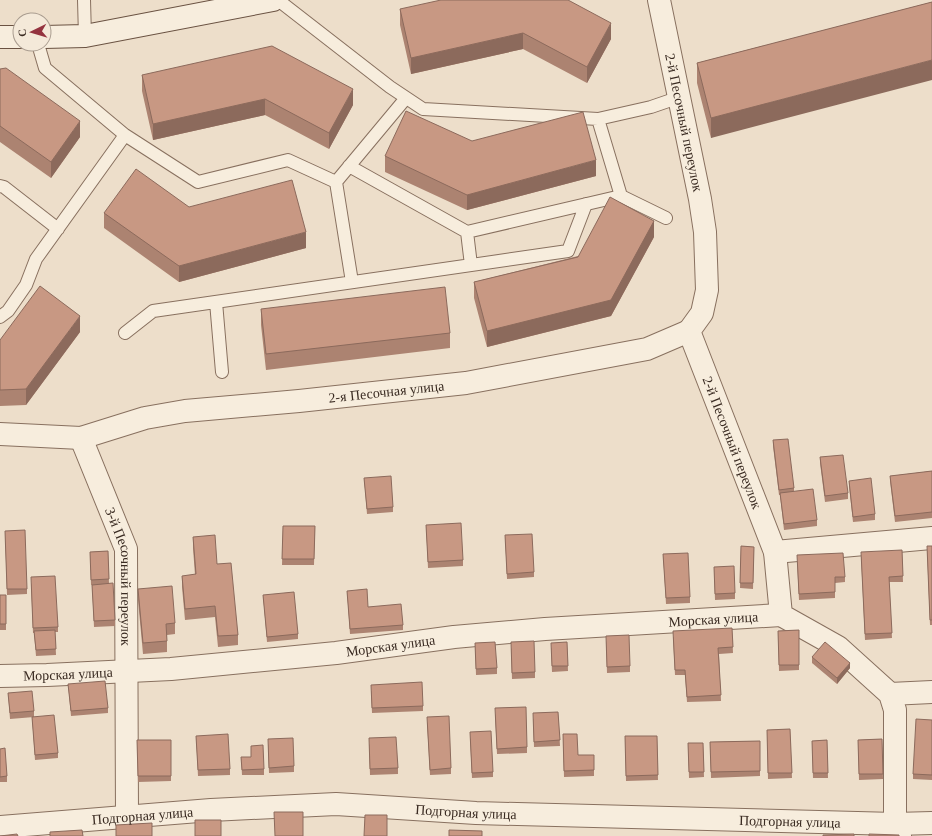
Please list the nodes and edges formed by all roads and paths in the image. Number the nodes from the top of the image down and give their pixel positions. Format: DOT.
graph roads {
  1 [pos="84,0"];
  2 [pos="273,0"];
  3 [pos="278,0"];
  4 [pos="659,0"];
  5 [pos="85,36"];
  6 [pos="0,37"];
  7 [pos="12,37"];
  8 [pos="52,37"];
  9 [pos="40,52"];
  10 [pos="680,97"];
  11 [pos="406,98"];
  12 [pos="598,119"];
  13 [pos="125,135"];
  14 [pos="349,166"];
  15 [pos="336,182"];
  16 [pos="0,186"];
  17 [pos="621,196"];
  18 [pos="586,204"];
  19 [pos="666,218"];
  20 [pos="58,229"];
  21 [pos="467,232"];
  22 [pos="471,265"];
  23 [pos="352,282"];
  24 [pos="216,302"];
  25 [pos="0,317"];
  26 [pos="688,331"];
  27 [pos="126,333"];
  28 [pos="222,372"];
  29 [pos="0,434"];
  30 [pos="81,438"];
  31 [pos="932,538"];
  32 [pos="775,552"];
  33 [pos="781,615"];
  34 [pos="127,672"];
  35 [pos="0,676"];
  36 [pos="932,692"];
  37 [pos="890,694"];
  38 [pos="127,817"];
  39 [pos="932,824"];
  40 [pos="0,827"];
  41 [pos="898,830"];
  1 -- 5 [label="lane"];
  2 -- 5 [label="street"];
  3 -- 11 [label="lane"];
  4 -- 10 [label="street, 2-й Песочный переулок"];
  5 -- 8 [label="street"];
  6 -- 7 [label="street"];
  9 -- 13 [label="lane"];
  10 -- 12 [label="lane"];
  10 -- 26 [label="street, 2-й Песочный переулок"];
  11 -- 12 [label="lane"];
  11 -- 14 [label="lane"];
  12 -- 17 [label="lane"];
  13 -- 15 [label="lane"];
  13 -- 20 [label="lane"];
  14 -- 15 [label="lane"];
  14 -- 21 [label="lane"];
  15 -- 23 [label="lane"];
  16 -- 20 [label="lane"];
  17 -- 18 [label="lane"];
  17 -- 19 [label="lane"];
  18 -- 21 [label="lane"];
  18 -- 22 [label="lane"];
  20 -- 25 [label="lane"];
  21 -- 22 [label="lane"];
  22 -- 23 [label="lane"];
  23 -- 24 [label="lane"];
  24 -- 27 [label="lane"];
  24 -- 28 [label="lane"];
  26 -- 30 [label="street, 2-я Песочная улица"];
  26 -- 32 [label="street, 2-й Песочный переулок"];
  29 -- 30 [label="street"];
  30 -- 34 [label="street, 3-й Песочный переулок"];
  31 -- 32 [label="street"];
  32 -- 33 [label="street, 2-й Песочный переулок"];
  33 -- 34 [label="street, Морская улица"];
  33 -- 37 [label="street"];
  34 -- 35 [label="street, Морская улица"];
  34 -- 38 [label="street, 3-й Песочный переулок"];
  36 -- 37 [label="street"];
  37 -- 41 [label="street"];
  38 -- 40 [label="street, Подгорная улица"];
  38 -- 41 [label="street, Подгорная улица"];
  39 -- 41 [label="street, Подгорная улица"];
}
